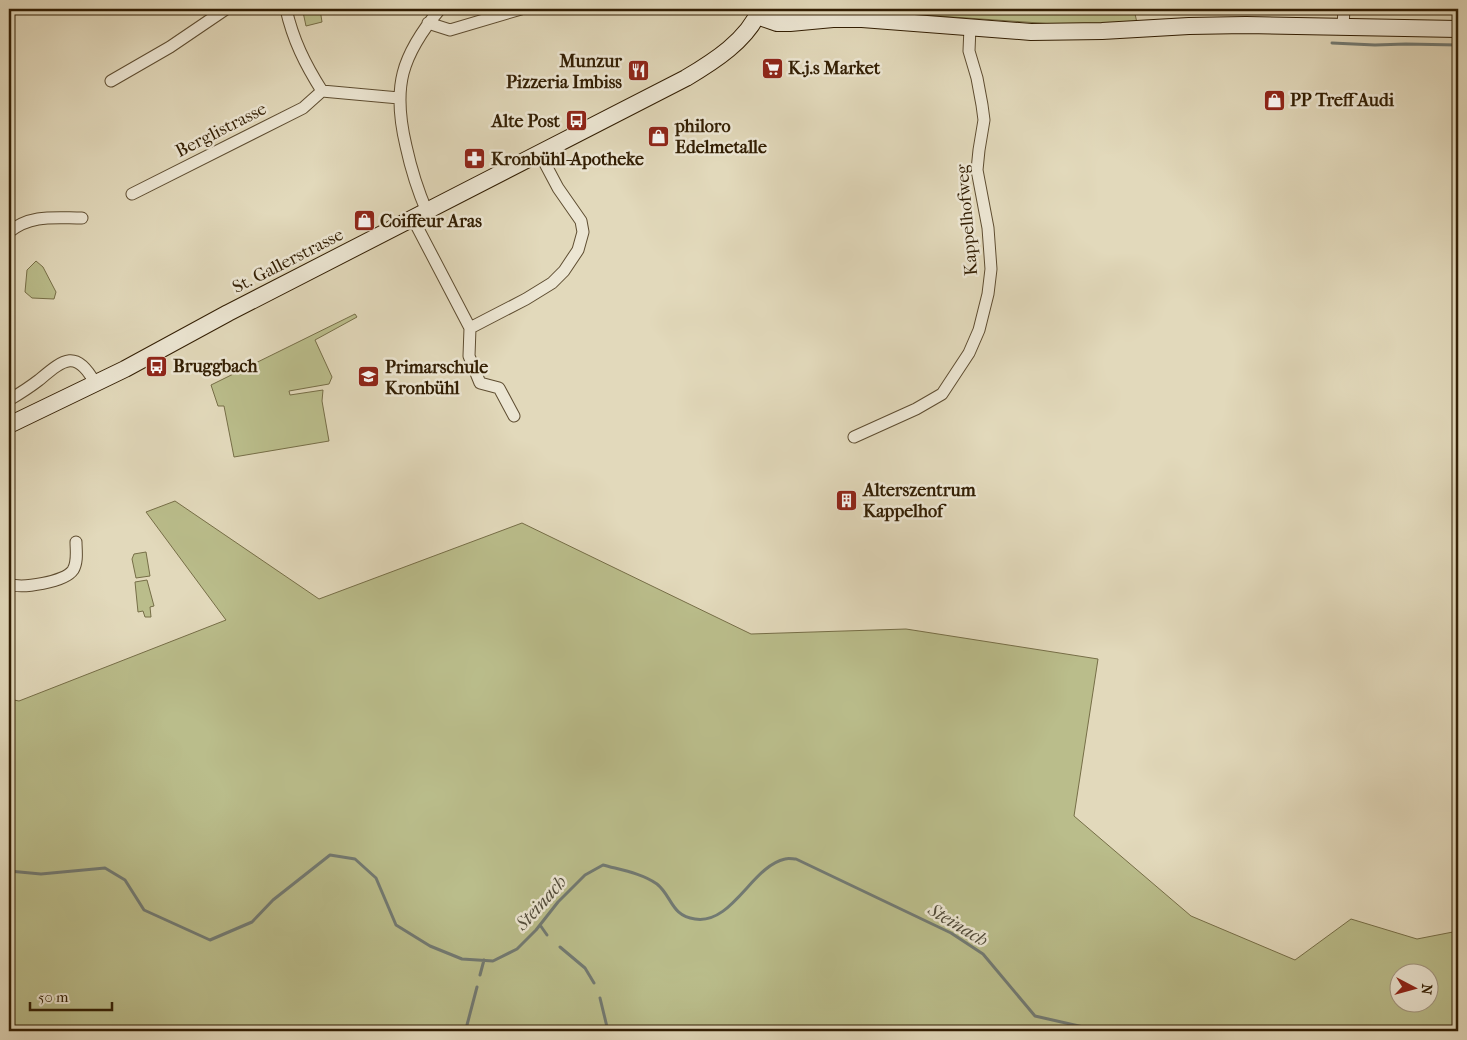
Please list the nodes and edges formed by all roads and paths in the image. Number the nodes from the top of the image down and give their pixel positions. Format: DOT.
graph roads {
  1 [pos="226,9"];
  2 [pos="286,9"];
  3 [pos="440,9"];
  4 [pos="521,9"];
  5 [pos="1344,9"];
  6 [pos="759,12"];
  7 [pos="428,23"];
  8 [pos="1344,26"];
  9 [pos="970,27"];
  10 [pos="1458,29"];
  11 [pos="111,82"];
  12 [pos="322,91"];
  13 [pos="399,98"];
  14 [pos="540,154"];
  15 [pos="132,194"];
  16 [pos="420,215"];
  17 [pos="82,218"];
  18 [pos="9,232"];
  19 [pos="470,328"];
  20 [pos="94,383"];
  21 [pos="9,400"];
  22 [pos="514,416"];
  23 [pos="9,425"];
  24 [pos="854,437"];
  25 [pos="76,542"];
  26 [pos="9,584"];
  1 -- 11 [label="street"];
  2 -- 12 [label="street"];
  3 -- 7 [label="street"];
  4 -- 7 [label="street"];
  5 -- 8 [label="street"];
  6 -- 9 [label="main road"];
  6 -- 14 [label="main road, St. Gallerstrasse"];
  7 -- 13 [label="street"];
  8 -- 9 [label="main road"];
  8 -- 10 [label="main road"];
  9 -- 24 [label="street, Kappelhofweg"];
  12 -- 13 [label="street"];
  12 -- 15 [label="street, Berglistrasse"];
  13 -- 16 [label="street"];
  14 -- 16 [label="main road, St. Gallerstrasse"];
  14 -- 19 [label="street"];
  16 -- 19 [label="street"];
  16 -- 20 [label="main road, St. Gallerstrasse"];
  17 -- 18 [label="street"];
  19 -- 22 [label="street"];
  20 -- 21 [label="street"];
  20 -- 23 [label="main road, St. Gallerstrasse"];
  25 -- 26 [label="street"];
}
